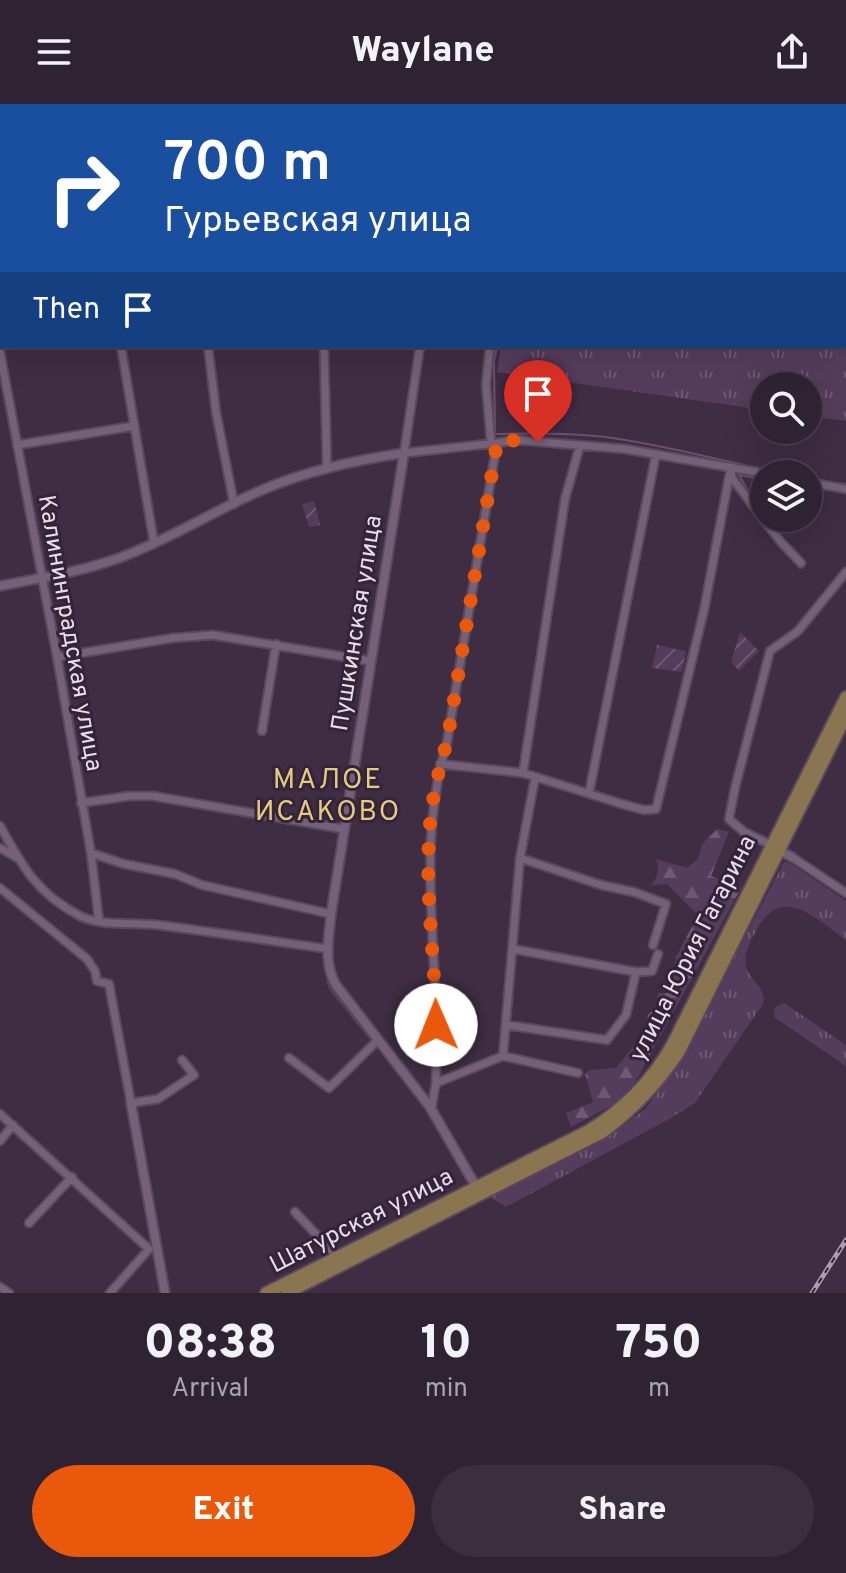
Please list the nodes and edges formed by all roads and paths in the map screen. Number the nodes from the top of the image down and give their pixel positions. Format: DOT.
graph roads {
  1 [pos="121,348"];
  2 [pos="208,348"];
  3 [pos="324,348"];
  4 [pos="420,348"];
  5 [pos="490,348"];
  6 [pos="0,352"];
  7 [pos="134,426"];
  8 [pos="496,443"];
  9 [pos="17,445"];
  10 [pos="580,445"];
  11 [pos="404,453"];
  12 [pos="656,454"];
  13 [pos="731,467"];
  14 [pos="327,469"];
  15 [pos="750,471"];
  16 [pos="822,485"];
  17 [pos="846,489"];
  18 [pos="234,504"];
  19 [pos="154,543"];
  20 [pos="801,563"];
  21 [pos="846,572"];
  22 [pos="41,578"];
  23 [pos="0,586"];
  24 [pos="276,644"];
  25 [pos="57,657"];
  26 [pos="370,661"];
  27 [pos="846,697"];
  28 [pos="846,716"];
  29 [pos="262,731"];
  30 [pos="440,764"];
  31 [pos="523,773"];
  32 [pos="535,778"];
  33 [pos="589,793"];
  34 [pos="81,803"];
  35 [pos="0,826"];
  36 [pos="344,829"];
  37 [pos="774,847"];
  38 [pos="0,848"];
  39 [pos="91,853"];
  40 [pos="17,857"];
  41 [pos="792,857"];
  42 [pos="520,858"];
  43 [pos="0,888"];
  44 [pos="846,893"];
  45 [pos="331,914"];
  46 [pos="99,921"];
  47 [pos="653,945"];
  48 [pos="328,949"];
  49 [pos="513,949"];
  50 [pos="658,954"];
  51 [pos="636,972"];
  52 [pos="507,1025"];
  53 [pos="377,1041"];
  54 [pos="503,1056"];
  55 [pos="289,1058"];
  56 [pos="182,1060"];
  57 [pos="578,1073"];
  58 [pos="436,1083"];
  59 [pos="131,1103"];
  60 [pos="431,1110"];
  61 [pos="0,1114"];
  62 [pos="13,1125"];
  63 [pos="0,1141"];
  64 [pos="72,1177"];
  65 [pos="478,1190"];
  66 [pos="295,1212"];
  67 [pos="29,1223"];
  68 [pos="153,1247"];
  69 [pos="335,1257"];
  70 [pos="0,1287"];
  71 [pos="291,1290"];
  72 [pos="9,1293"];
  73 [pos="110,1293"];
  74 [pos="165,1293"];
  75 [pos="266,1293"];
  1 -- 7 [label="street"];
  2 -- 18 [label="street"];
  3 -- 14 [label="street"];
  4 -- 11 [label="street, Пушкинская улица"];
  5 -- 8 [label="street"];
  6 -- 9 [label="street, Калининградская улица"];
  7 -- 9 [label="street"];
  7 -- 19 [label="street"];
  8 -- 10 [label="street"];
  8 -- 11 [label="street"];
  8 -- 30 [label="street"];
  9 -- 22 [label="street, Калининградская улица"];
  10 -- 12 [label="street"];
  10 -- 31 [label="street"];
  11 -- 14 [label="street"];
  11 -- 26 [label="street, Пушкинская улица"];
  12 -- 13 [label="street"];
  12 -- 33 [label="street"];
  13 -- 15 [label="street"];
  13 -- 20 [label="street"];
  13 -- 33 [label="street"];
  14 -- 18 [label="street"];
  16 -- 17 [label="street"];
  18 -- 19 [label="street"];
  19 -- 22 [label="street"];
  21 -- 37 [label="street"];
  22 -- 23 [label="street"];
  22 -- 25 [label="street, Калининградская улица"];
  24 -- 25 [label="street"];
  24 -- 26 [label="street"];
  24 -- 29 [label="street"];
  25 -- 34 [label="street, Калининградская улица"];
  26 -- 36 [label="street, Пушкинская улица"];
  27 -- 37 [label="main road, улица Юрия Гагарина"];
  28 -- 37 [label="main road, улица Юрия Гагарина"];
  30 -- 31 [label="street"];
  30 -- 58 [label="street"];
  31 -- 32 [label="street"];
  32 -- 33 [label="street"];
  32 -- 42 [label="street"];
  34 -- 36 [label="street"];
  34 -- 39 [label="street, Калининградская улица"];
  35 -- 40 [label="street"];
  36 -- 45 [label="street, Пушкинская улица"];
  37 -- 41 [label="street"];
  37 -- 65 [label="main road, улица Юрия Гагарина"];
  38 -- 40 [label="street"];
  39 -- 45 [label="street"];
  39 -- 46 [label="street, Калининградская улица"];
  40 -- 46 [label="street"];
  41 -- 44 [label="street"];
  42 -- 47 [label="street"];
  42 -- 49 [label="street"];
  43 -- 59 [label="street"];
  45 -- 48 [label="street, Пушкинская улица"];
  46 -- 48 [label="street"];
  48 -- 53 [label="street, Пушкинская улица"];
  49 -- 51 [label="street"];
  49 -- 52 [label="street"];
  50 -- 51 [label="street"];
  51 -- 52 [label="street"];
  52 -- 54 [label="street"];
  53 -- 55 [label="street"];
  53 -- 60 [label="street, Пушкинская улица"];
  54 -- 57 [label="street"];
  54 -- 58 [label="street"];
  56 -- 59 [label="street"];
  58 -- 60 [label="street"];
  59 -- 68 [label="street"];
  60 -- 65 [label="street, Пушкинская улица"];
  61 -- 62 [label="street"];
  62 -- 63 [label="street"];
  62 -- 64 [label="street"];
  64 -- 67 [label="street"];
  64 -- 68 [label="street"];
  65 -- 69 [label="main road, Шатурская улица"];
  65 -- 71 [label="main road, Шатурская улица"];
  66 -- 69 [label="street"];
  68 -- 73 [label="street"];
  68 -- 74 [label="street"];
  69 -- 71 [label="main road, Шатурская улица"];
  70 -- 72 [label="street"];
  71 -- 75 [label="main road, Шатурская улица"];
}
